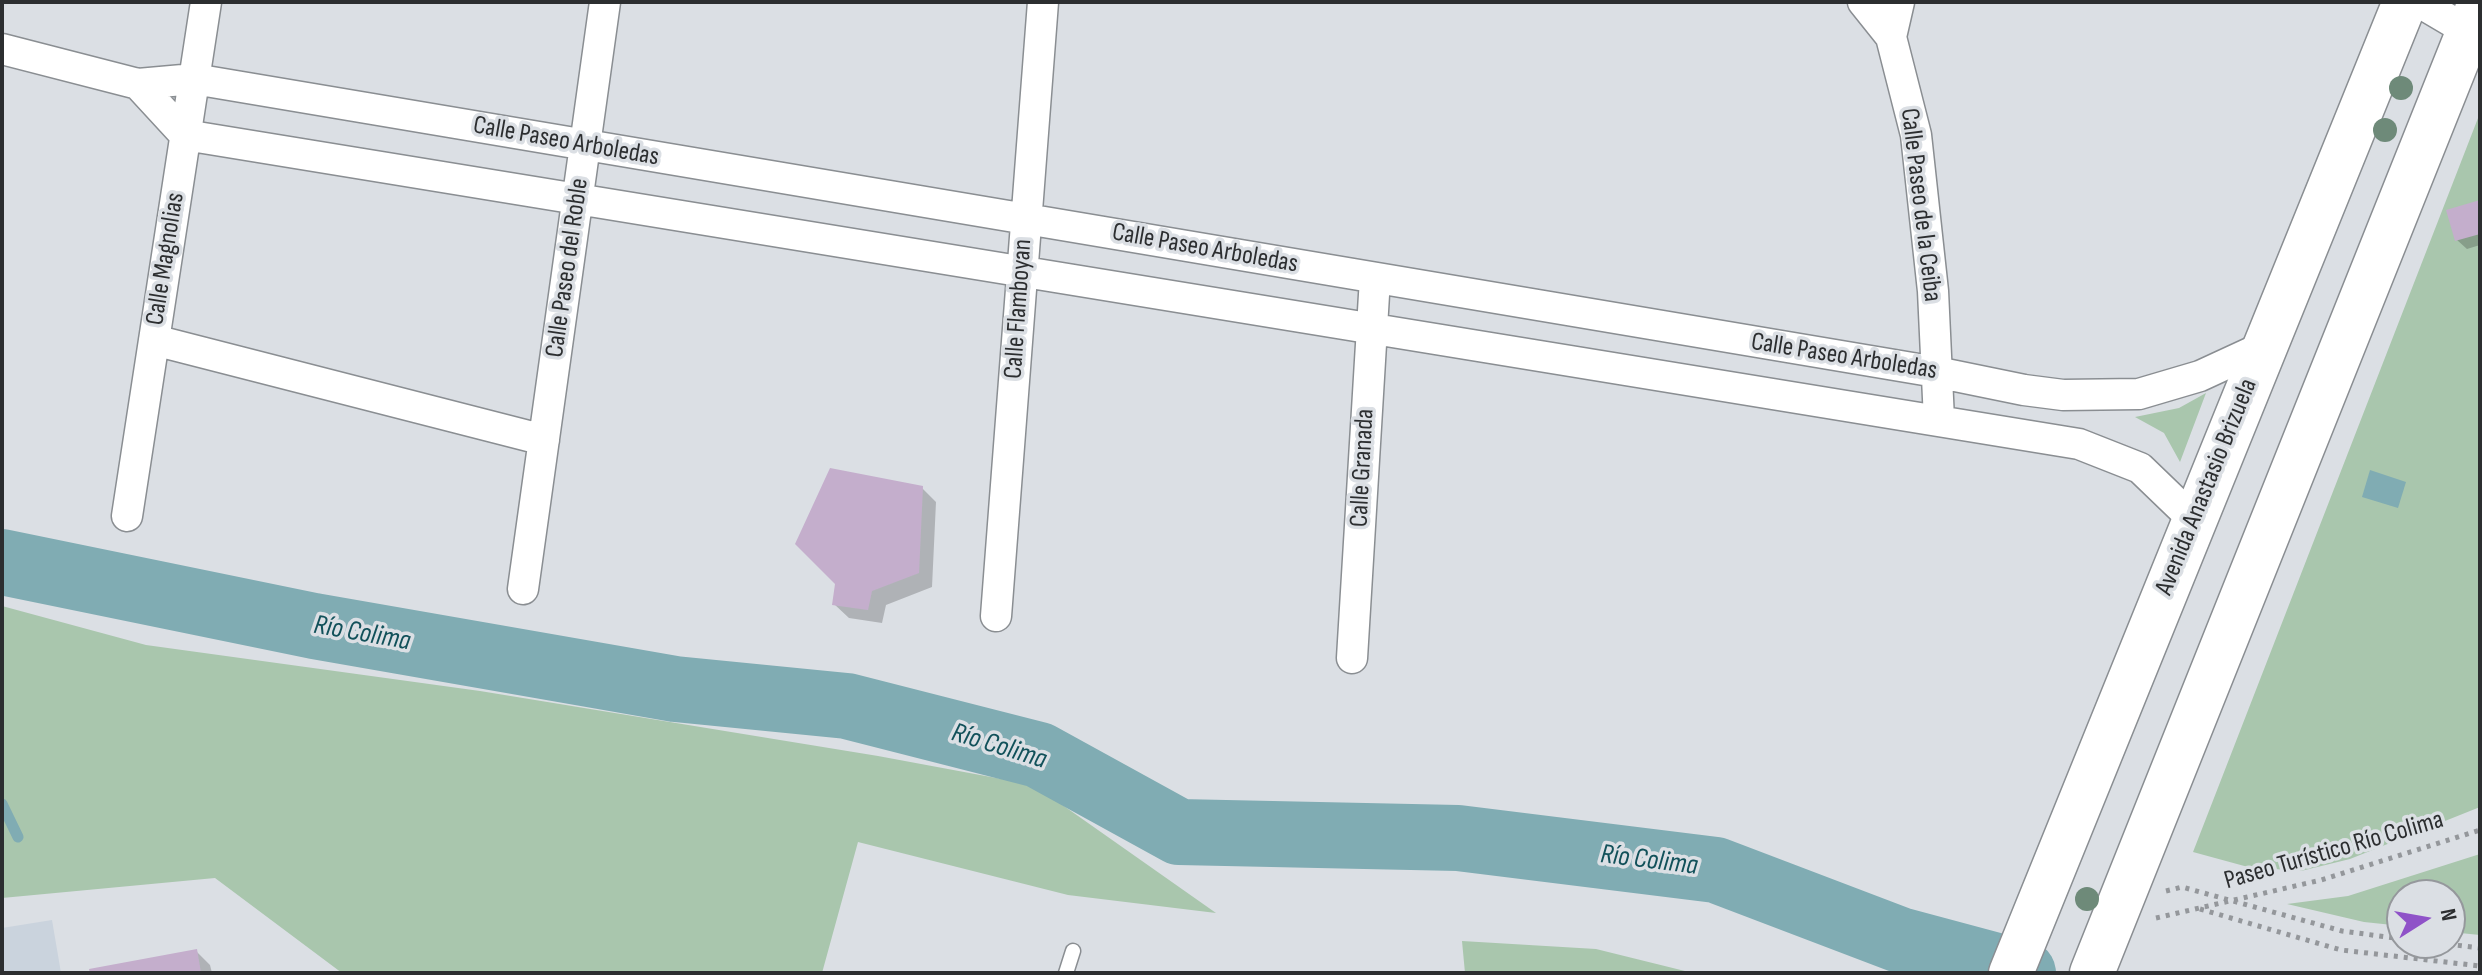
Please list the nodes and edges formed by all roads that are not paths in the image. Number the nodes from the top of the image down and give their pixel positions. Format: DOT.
graph roads {
  1 [pos="206,2"];
  2 [pos="605,2"];
  3 [pos="1043,2"];
  4 [pos="1863,2"];
  5 [pos="1899,2"];
  6 [pos="2405,2"];
  7 [pos="2419,2"];
  8 [pos="2476,24"];
  9 [pos="1891,37"];
  10 [pos="2,49"];
  11 [pos="194,79"];
  12 [pos="138,84"];
  13 [pos="185,135"];
  14 [pos="585,145"];
  15 [pos="577,199"];
  16 [pos="1026,219"];
  17 [pos="1022,271"];
  18 [pos="1375,278"];
  19 [pos="1488,297"];
  20 [pos="1371,328"];
  21 [pos="154,340"];
  22 [pos="1482,346"];
  23 [pos="2265,346"];
  24 [pos="1936,372"];
  25 [pos="1939,420"];
  26 [pos="544,440"];
  27 [pos="127,516"];
  28 [pos="2194,520"];
  29 [pos="523,589"];
  30 [pos="996,616"];
  31 [pos="1352,658"];
  32 [pos="1073,951"];
  33 [pos="1066,973"];
  34 [pos="2011,973"];
  35 [pos="2092,973"];
  1 -- 11 [label="street, Calle Magnolias"];
  2 -- 14 [label="street, Calle Paseo del Roble"];
  3 -- 16 [label="street, Calle Flamboyan"];
  4 -- 9 [label="street, Calle Paseo de la Ceiba"];
  5 -- 9 [label="street"];
  6 -- 23 [label="main road, Avenida Anastasio Brizuela"];
  7 -- 8 [label="street"];
  8 -- 35 [label="main road"];
  9 -- 24 [label="street, Calle Paseo de la Ceiba"];
  10 -- 12 [label="street, Calle Paseo Arboledas"];
  11 -- 12 [label="street, Calle Paseo Arboledas"];
  11 -- 13 [label="street, Calle Magnolias"];
  11 -- 14 [label="street, Calle Paseo Arboledas"];
  12 -- 13 [label="street"];
  13 -- 15 [label="street, Calle Paseo Arboledas"];
  13 -- 21 [label="street, Calle Magnolias"];
  14 -- 15 [label="street, Calle Paseo del Roble"];
  14 -- 16 [label="street, Calle Paseo Arboledas"];
  15 -- 17 [label="street, Calle Paseo Arboledas"];
  15 -- 26 [label="street, Calle Paseo del Roble"];
  16 -- 17 [label="street, Calle Flamboyan"];
  16 -- 18 [label="street, Calle Paseo Arboledas"];
  17 -- 20 [label="street, Calle Paseo Arboledas"];
  17 -- 30 [label="street, Calle Flamboyan"];
  18 -- 19 [label="street, Calle Paseo Arboledas"];
  18 -- 20 [label="street, Calle Granada"];
  19 -- 22 [label="street"];
  19 -- 24 [label="street, Calle Paseo Arboledas"];
  20 -- 22 [label="street, Calle Paseo Arboledas"];
  20 -- 31 [label="street, Calle Granada"];
  21 -- 26 [label="street"];
  21 -- 27 [label="street, Calle Magnolias"];
  22 -- 25 [label="street, Calle Paseo Arboledas"];
  23 -- 24 [label="street, Calle Paseo Arboledas"];
  23 -- 28 [label="main road, Avenida Anastasio Brizuela"];
  24 -- 25 [label="street, Calle Paseo de la Ceiba"];
  25 -- 28 [label="street, Calle Paseo Arboledas"];
  26 -- 29 [label="street, Calle Paseo del Roble"];
  28 -- 34 [label="main road, Avenida Anastasio Brizuela"];
  32 -- 33 [label="lane"];
}
